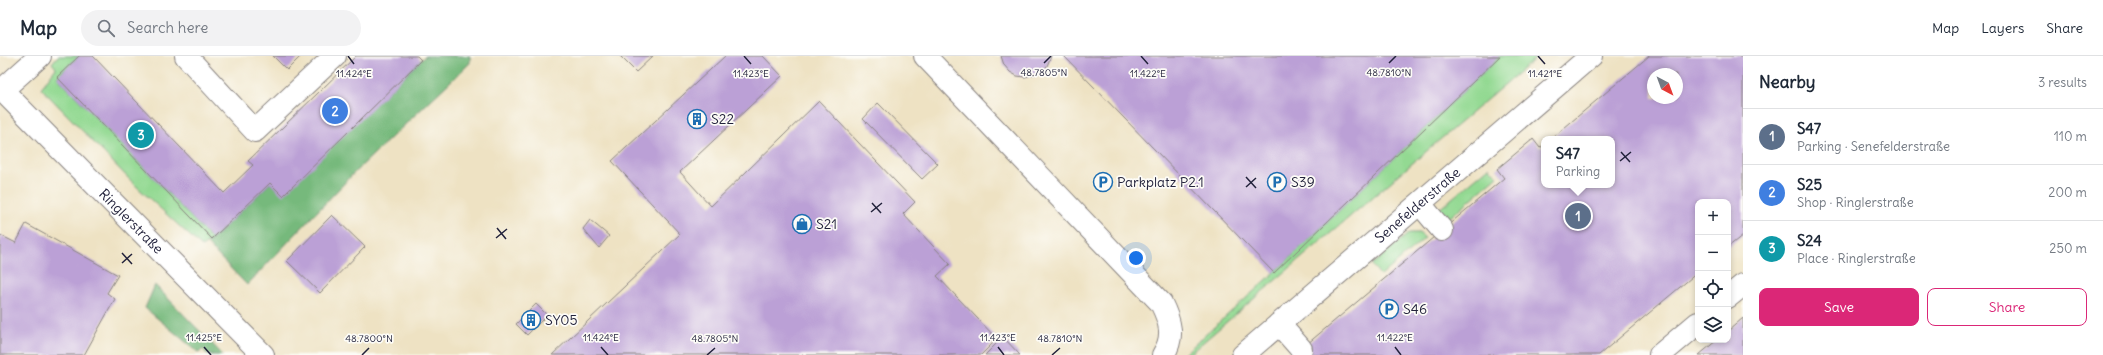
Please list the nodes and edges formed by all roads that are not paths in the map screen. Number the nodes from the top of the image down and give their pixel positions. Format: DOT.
graph roads {
  1 [pos="40,56"];
  2 [pos="186,56"];
  3 [pos="335,56"];
  4 [pos="925,56"];
  5 [pos="1591,56"];
  6 [pos="1,89"];
  7 [pos="1420,204"];
  8 [pos="1442,230"];
  9 [pos="1743,285"];
  10 [pos="1731,295"];
  11 [pos="1279,324"];
  12 [pos="1695,326"];
  13 [pos="1301,349"];
  14 [pos="263,355"];
  15 [pos="1163,355"];
  16 [pos="1243,355"];
  17 [pos="1660,355"];
  1 -- 6 [label="street"];
  2 -- 3 [label="street"];
  4 -- 15 [label="street"];
  5 -- 7 [label="street, Senefelderstraße"];
  6 -- 14 [label="street, Ringlerstraße"];
  7 -- 8 [label="street"];
  7 -- 11 [label="street, Senefelderstraße"];
  9 -- 10 [label="street"];
  11 -- 13 [label="street"];
  11 -- 16 [label="street, Senefelderstraße"];
  12 -- 17 [label="street"];
}
